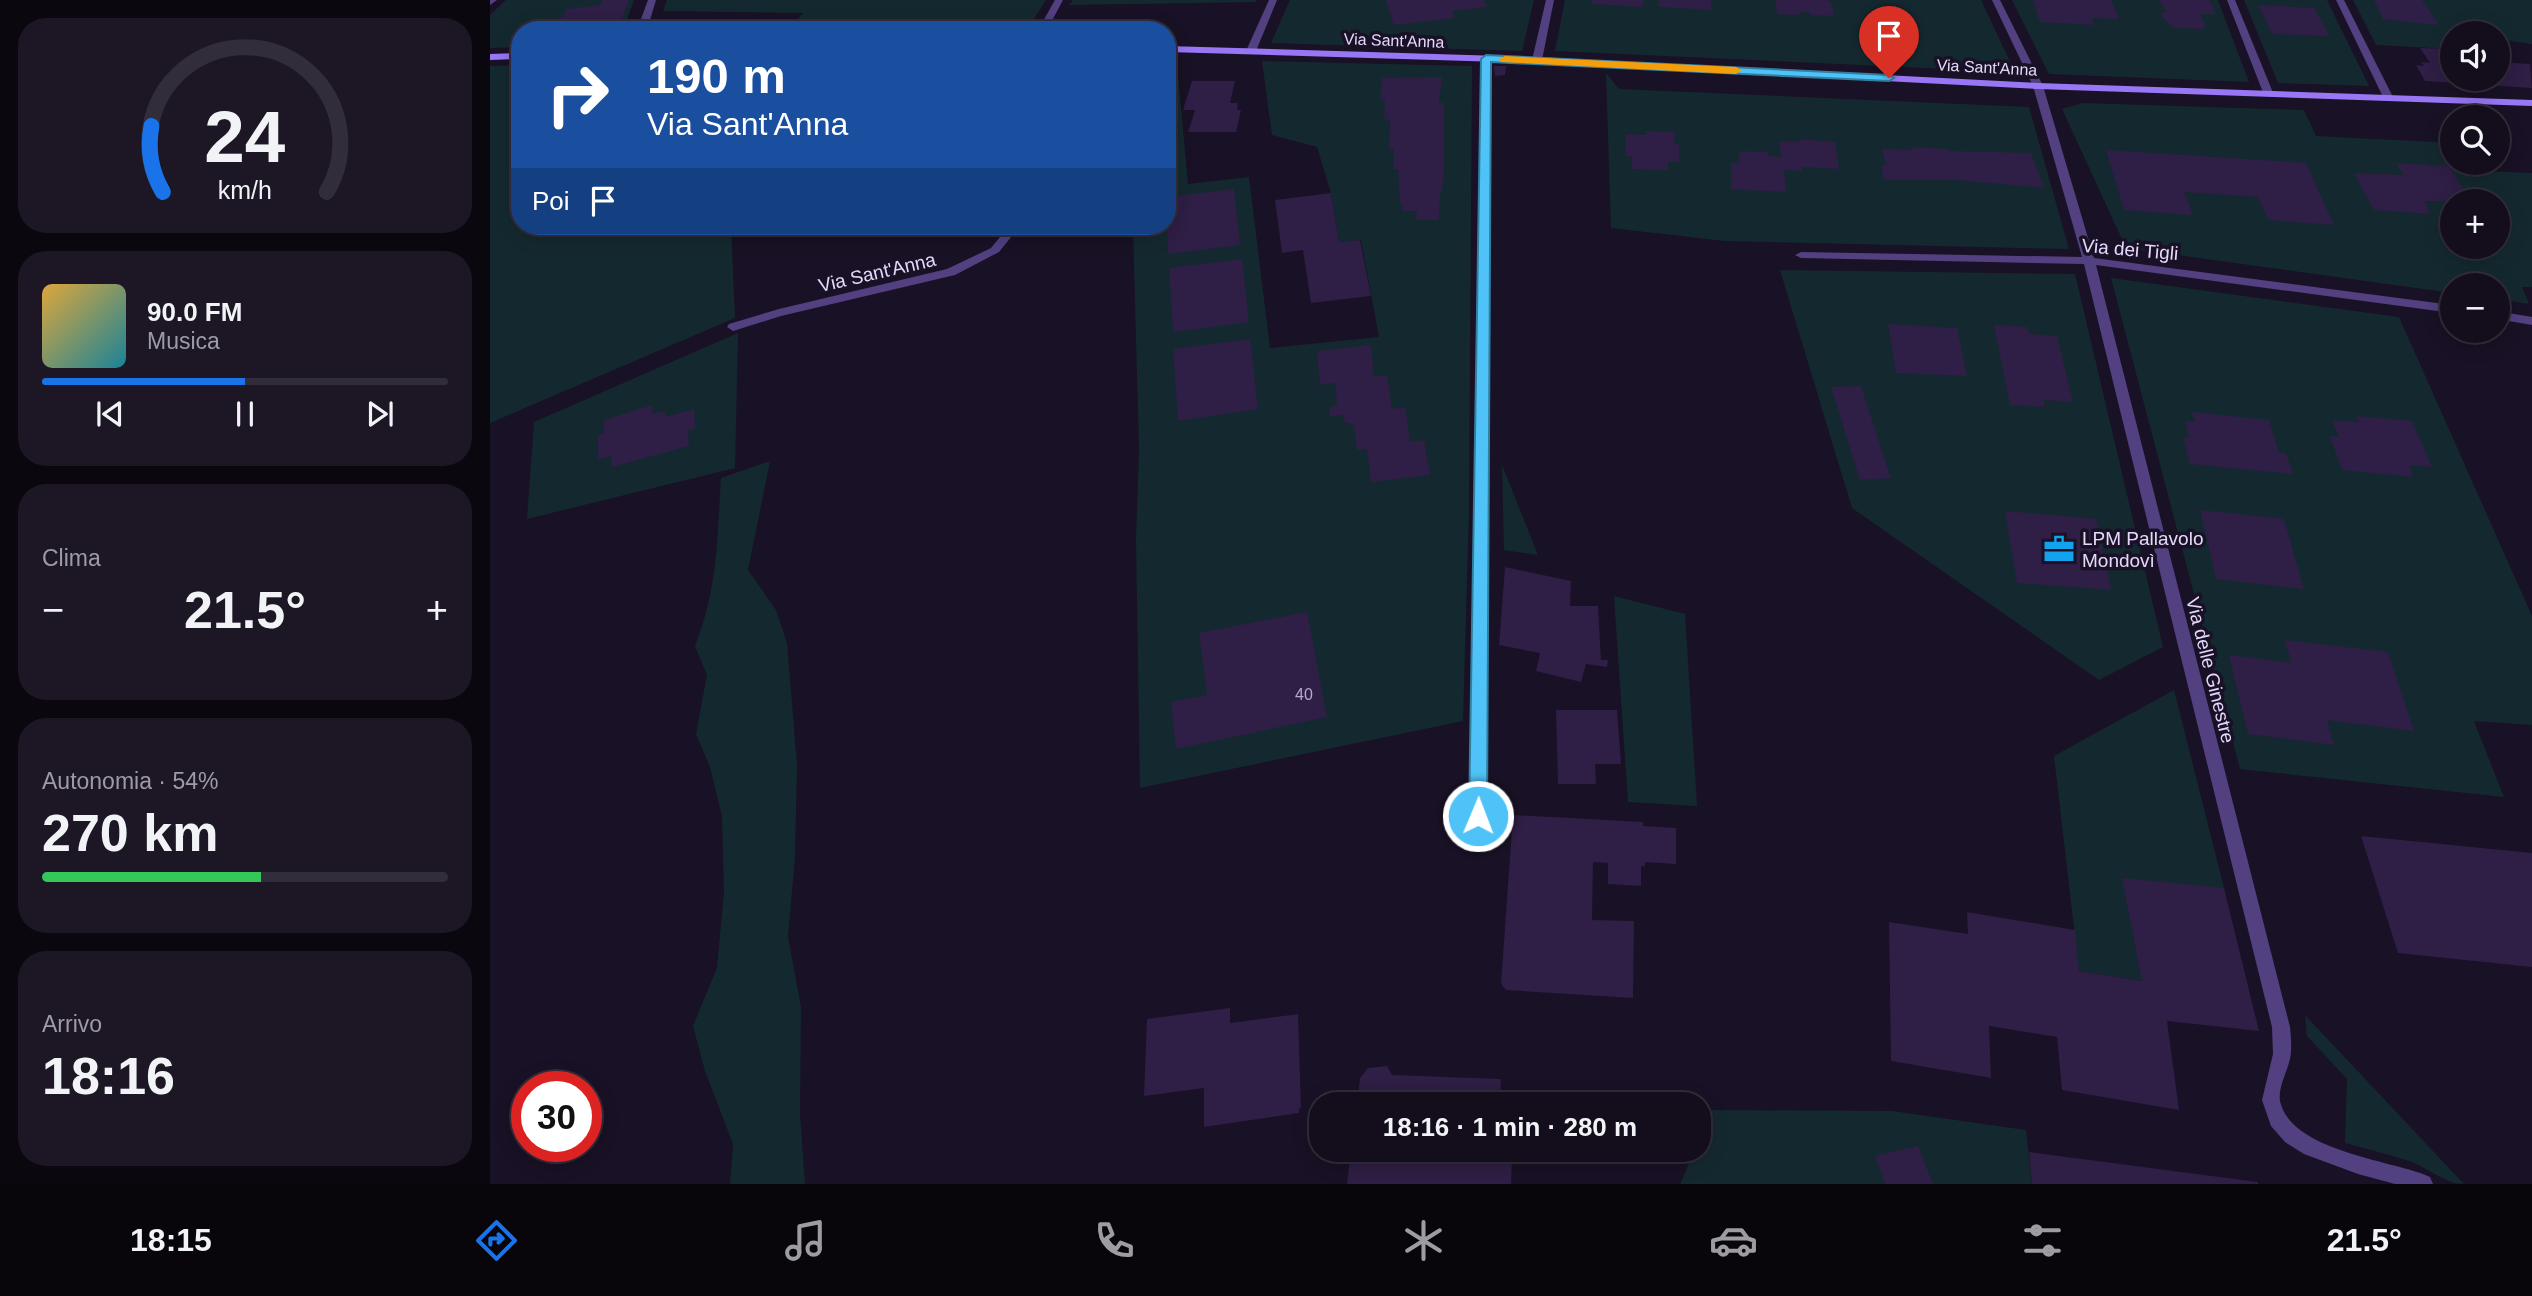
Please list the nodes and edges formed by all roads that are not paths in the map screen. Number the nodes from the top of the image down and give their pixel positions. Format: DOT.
graph roads {
  1 [pos="652,0"];
  2 [pos="1059,0"];
  3 [pos="1273,0"];
  4 [pos="1550,0"];
  5 [pos="1996,0"];
  6 [pos="2231,0"];
  7 [pos="2340,0"];
  8 [pos="645,21"];
  9 [pos="1047,21"];
  10 [pos="1176,49"];
  11 [pos="1251,51"];
  12 [pos="511,56"];
  13 [pos="490,57"];
  14 [pos="1486,59"];
  15 [pos="1537,60"];
  16 [pos="2038,86"];
  17 [pos="2269,94"];
  18 [pos="2389,99"];
  19 [pos="2532,103"];
  20 [pos="1008,235"];
  21 [pos="1801,255"];
  22 [pos="2090,261"];
  23 [pos="2440,307"];
  24 [pos="2510,318"];
  25 [pos="2532,321"];
  26 [pos="733,327"];
  27 [pos="1478,816"];
  28 [pos="2423,1184"];
  1 -- 8 [label="street"];
  2 -- 9 [label="street"];
  3 -- 11 [label="street"];
  4 -- 15 [label="street"];
  5 -- 16 [label="street, Via delle Ginestre"];
  6 -- 17 [label="street"];
  7 -- 18 [label="street"];
  10 -- 11 [label="street, Via Sant'Anna"];
  11 -- 14 [label="street, Via Sant'Anna"];
  12 -- 13 [label="street"];
  14 -- 15 [label="street, Via Sant'Anna"];
  14 -- 27 [label="street"];
  15 -- 16 [label="street, Via Sant'Anna"];
  16 -- 17 [label="street, Via Sant'Anna"];
  16 -- 22 [label="street, Via delle Ginestre"];
  17 -- 18 [label="street, Via Sant'Anna"];
  18 -- 19 [label="street, Via Sant'Anna"];
  20 -- 26 [label="street, Via Sant'Anna"];
  21 -- 22 [label="street, Via dei Tigli"];
  22 -- 23 [label="street, Via dei Tigli"];
  22 -- 28 [label="street, Via delle Ginestre"];
  24 -- 25 [label="street"];
}
